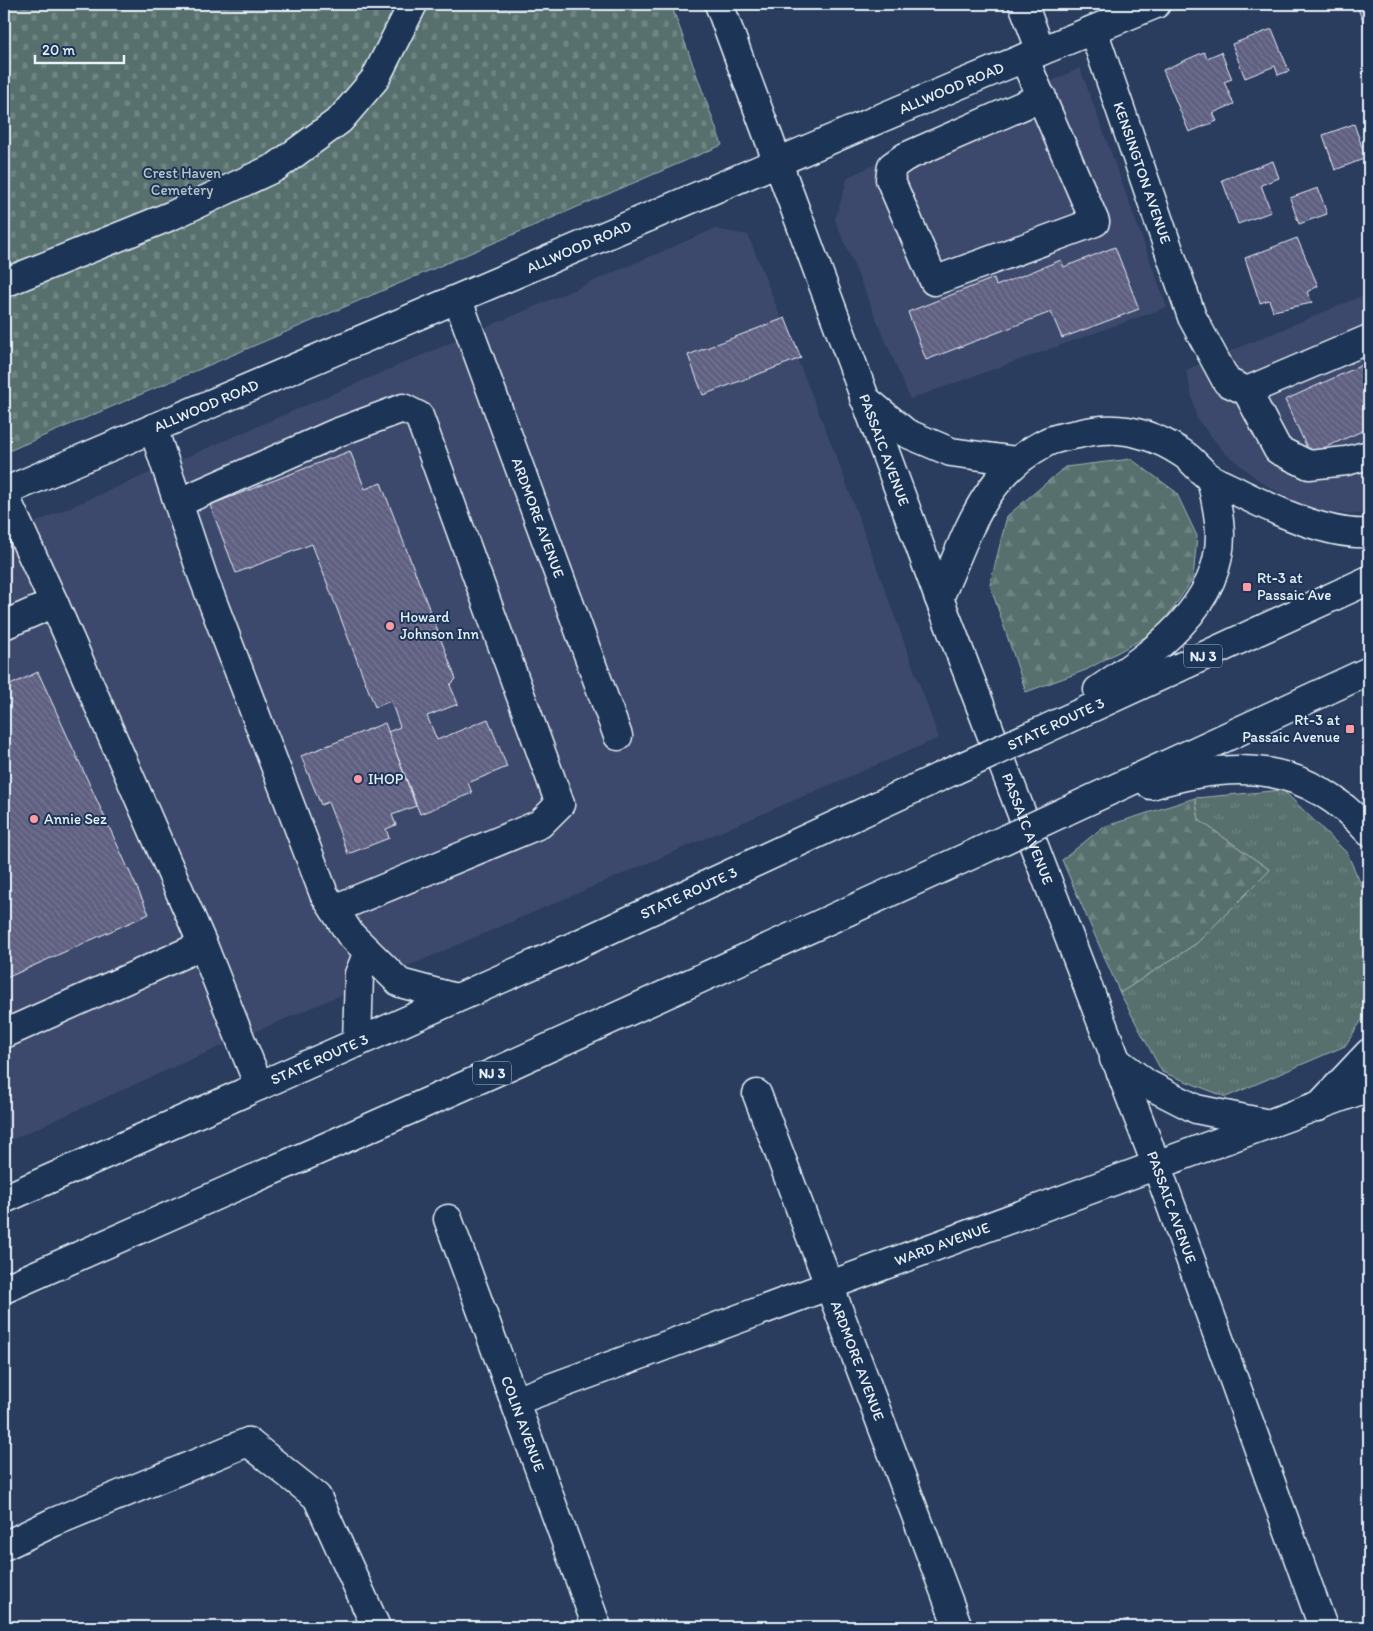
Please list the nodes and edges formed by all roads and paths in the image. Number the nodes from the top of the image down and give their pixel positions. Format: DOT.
graph roads {
  1 [pos="413,4"];
  2 [pos="719,4"];
  3 [pos="1023,4"];
  4 [pos="1156,4"];
  5 [pos="1107,18"];
  6 [pos="1033,55"];
  7 [pos="1042,97"];
  8 [pos="778,163"];
  9 [pos="4,283"];
  10 [pos="458,300"];
  11 [pos="1369,339"];
  12 [pos="1247,391"];
  13 [pos="864,398"];
  14 [pos="153,428"];
  15 [pos="1369,455"];
  16 [pos="1017,460"];
  17 [pos="1210,478"];
  18 [pos="4,493"];
  19 [pos="178,503"];
  20 [pos="1369,533"];
  21 [pos="1369,580"];
  22 [pos="939,598"];
  23 [pos="54,603"];
  24 [pos="4,626"];
  25 [pos="1369,671"];
  26 [pos="1037,733"];
  27 [pos="618,736"];
  28 [pos="1066,811"];
  29 [pos="1369,832"];
  30 [pos="334,909"];
  31 [pos="203,945"];
  32 [pos="368,952"];
  33 [pos="456,998"];
  34 [pos="4,1034"];
  35 [pos="357,1043"];
  36 [pos="1369,1053"];
  37 [pos="1114,1059"];
  38 [pos="259,1086"];
  39 [pos="1369,1087"];
  40 [pos="757,1094"];
  41 [pos="1318,1108"];
  42 [pos="1269,1124"];
  43 [pos="1156,1164"];
  44 [pos="4,1199"];
  45 [pos="448,1218"];
  46 [pos="829,1285"];
  47 [pos="4,1289"];
  48 [pos="515,1401"];
  49 [pos="4,1546"];
  50 [pos="376,1627"];
  51 [pos="597,1627"];
  52 [pos="958,1627"];
  53 [pos="1323,1627"];
  1 -- 9 [label="main road"];
  2 -- 8 [label="main road, PASSAIC AVENUE"];
  3 -- 6 [label="main road"];
  4 -- 5 [label="main road, ALLWOOD ROAD"];
  5 -- 6 [label="main road, ALLWOOD ROAD"];
  5 -- 12 [label="main road, KENSINGTON AVENUE"];
  6 -- 7 [label="main road"];
  6 -- 8 [label="main road, ALLWOOD ROAD"];
  7 -- 7 [label="main road"];
  8 -- 10 [label="main road, ALLWOOD ROAD"];
  8 -- 13 [label="main road, PASSAIC AVENUE"];
  10 -- 14 [label="main road, ALLWOOD ROAD"];
  10 -- 27 [label="main road, ARDMORE AVENUE"];
  11 -- 12 [label="main road"];
  12 -- 15 [label="main road"];
  13 -- 16 [label="main road"];
  13 -- 22 [label="main road, PASSAIC AVENUE"];
  14 -- 18 [label="main road, ALLWOOD ROAD"];
  14 -- 19 [label="main road"];
  16 -- 17 [label="main road"];
  16 -- 22 [label="main road"];
  17 -- 20 [label="main road"];
  17 -- 26 [label="main road"];
  18 -- 23 [label="main road"];
  19 -- 30 [label="main road"];
  19 -- 30 [label="main road"];
  21 -- 26 [label="main road, STATE ROUTE 3 / NJ 3"];
  22 -- 37 [label="main road, PASSAIC AVENUE"];
  23 -- 24 [label="main road"];
  23 -- 31 [label="main road"];
  25 -- 28 [label="main road, NJ 3"];
  26 -- 33 [label="main road, STATE ROUTE 3 / NJ 3, bridge"];
  28 -- 29 [label="main road"];
  28 -- 47 [label="main road, NJ 3, bridge"];
  30 -- 32 [label="main road"];
  31 -- 34 [label="main road"];
  31 -- 38 [label="main road"];
  32 -- 33 [label="main road"];
  32 -- 35 [label="main road"];
  33 -- 35 [label="main road, STATE ROUTE 3 / NJ 3"];
  35 -- 38 [label="main road, STATE ROUTE 3 / NJ 3"];
  36 -- 41 [label="main road"];
  37 -- 42 [label="main road"];
  37 -- 43 [label="main road, PASSAIC AVENUE"];
  38 -- 44 [label="main road, STATE ROUTE 3 / NJ 3"];
  39 -- 41 [label="main road, WARD AVENUE"];
  40 -- 46 [label="main road, ARDMORE AVENUE"];
  41 -- 42 [label="main road, WARD AVENUE"];
  42 -- 43 [label="main road, WARD AVENUE"];
  43 -- 46 [label="main road, WARD AVENUE"];
  43 -- 53 [label="main road, PASSAIC AVENUE"];
  45 -- 48 [label="main road, COLIN AVENUE"];
  46 -- 48 [label="main road, WARD AVENUE"];
  46 -- 52 [label="main road, ARDMORE AVENUE"];
  48 -- 51 [label="main road, COLIN AVENUE"];
  49 -- 50 [label="main road"];
}
